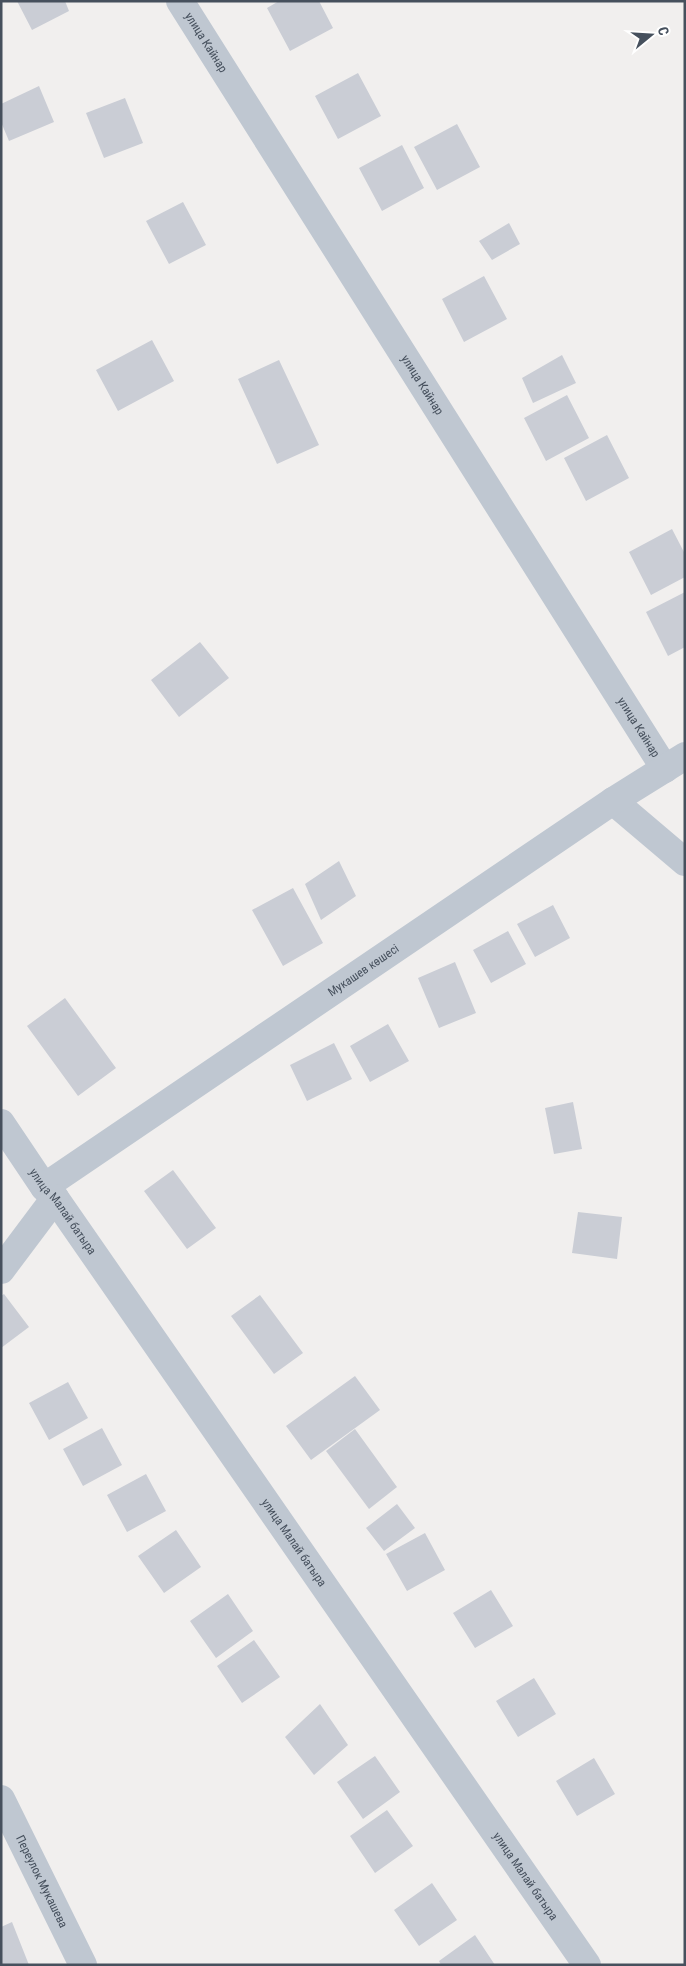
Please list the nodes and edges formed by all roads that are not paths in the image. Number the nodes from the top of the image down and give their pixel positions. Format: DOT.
graph roads {
  1 [pos="180,1"];
  2 [pos="675,762"];
  3 [pos="613,801"];
  4 [pos="685,862"];
  5 [pos="1,1123"];
  6 [pos="50,1193"];
  7 [pos="1,1270"];
  8 [pos="1,1799"];
  9 [pos="83,1965"];
  10 [pos="587,1965"];
  1 -- 2 [label="street, улица Кайнар"];
  2 -- 3 [label="street, Мукашев көшесі"];
  3 -- 4 [label="street"];
  3 -- 6 [label="street, Мукашев көшесі"];
  5 -- 6 [label="street, улица Малай батыра"];
  6 -- 7 [label="street, Мукашев көшесі"];
  6 -- 10 [label="street, улица Малай батыра"];
  8 -- 9 [label="street, Переулок Мукашева"];
}
